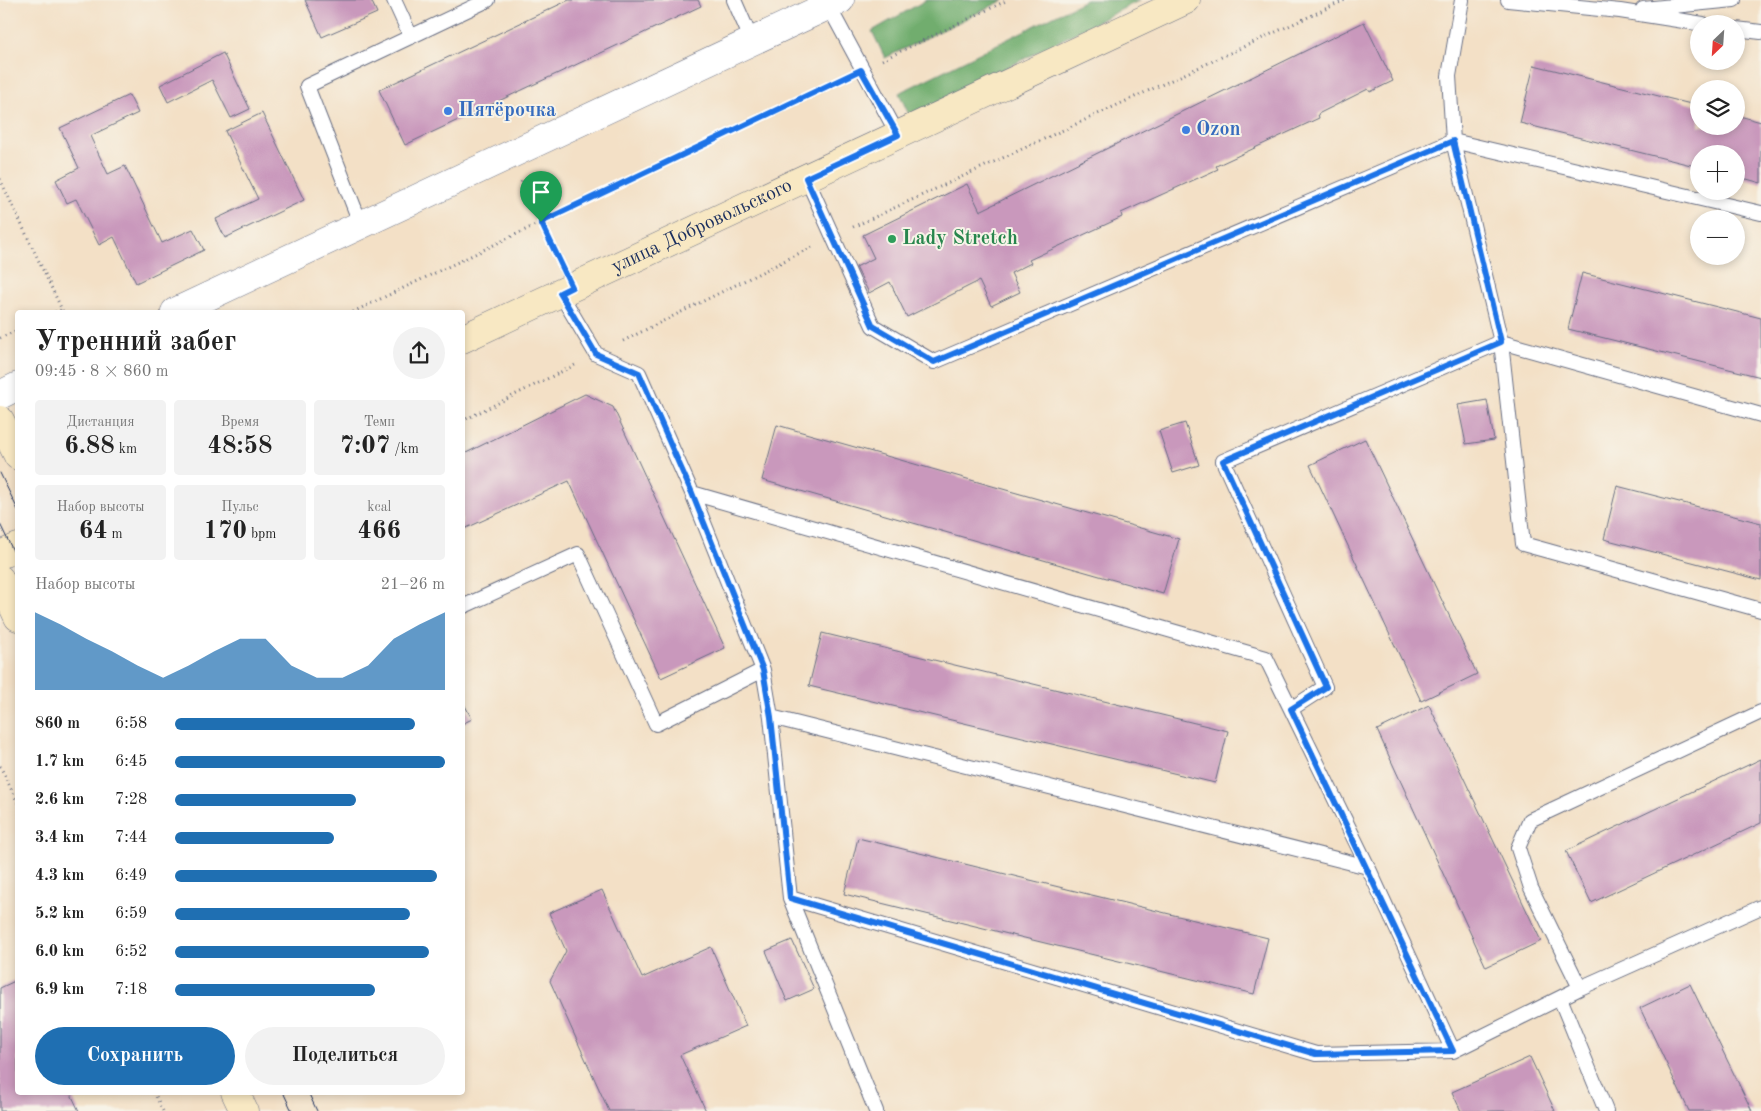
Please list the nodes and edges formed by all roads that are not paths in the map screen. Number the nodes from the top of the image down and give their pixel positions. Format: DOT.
graph roads {
  1 [pos="394,0"];
  2 [pos="488,0"];
  3 [pos="734,0"];
  4 [pos="1186,0"];
  5 [pos="1462,0"];
  6 [pos="1508,0"];
  7 [pos="1734,0"];
  8 [pos="834,3"];
  9 [pos="1620,12"];
  10 [pos="1690,22"];
  11 [pos="1745,30"];
  12 [pos="1761,32"];
  13 [pos="411,37"];
  14 [pos="752,41"];
  15 [pos="898,135"];
  16 [pos="1453,141"];
  17 [pos="806,178"];
  18 [pos="1761,213"];
  19 [pos="361,225"];
  20 [pos="566,290"];
  21 [pos="179,310"];
  22 [pos="465,337"];
  23 [pos="1501,342"];
  24 [pos="15,388"];
  25 [pos="0,395"];
  26 [pos="1761,415"];
  27 [pos="0,420"];
  28 [pos="15,450"];
  29 [pos="692,493"];
  30 [pos="15,548"];
  31 [pos="0,555"];
  32 [pos="0,579"];
  33 [pos="465,606"];
  34 [pos="1761,610"];
  35 [pos="15,611"];
  36 [pos="763,670"];
  37 [pos="1291,709"];
  38 [pos="1761,712"];
  39 [pos="771,717"];
  40 [pos="1368,868"];
  41 [pos="790,898"];
  42 [pos="1761,907"];
  43 [pos="1580,988"];
  44 [pos="1560,998"];
  45 [pos="1453,1051"];
  46 [pos="236,1095"];
  47 [pos="244,1111"];
  48 [pos="876,1111"];
  49 [pos="1606,1111"];
  1 -- 13 [label="lane"];
  2 -- 13 [label="lane"];
  3 -- 14 [label="lane"];
  4 -- 15 [label="main road, улица Добровольского"];
  5 -- 16 [label="lane"];
  6 -- 9 [label="lane"];
  7 -- 9 [label="lane"];
  8 -- 14 [label="street"];
  8 -- 15 [label="lane"];
  9 -- 10 [label="lane"];
  11 -- 12 [label="lane"];
  13 -- 19 [label="lane"];
  14 -- 19 [label="street"];
  15 -- 17 [label="main road, улица Добровольского"];
  16 -- 17 [label="lane"];
  16 -- 18 [label="lane"];
  16 -- 23 [label="lane"];
  17 -- 20 [label="main road, улица Добровольского"];
  19 -- 21 [label="street"];
  20 -- 22 [label="main road, улица Добровольского"];
  20 -- 29 [label="lane"];
  23 -- 26 [label="lane"];
  23 -- 34 [label="lane"];
  23 -- 37 [label="lane"];
  24 -- 25 [label="street"];
  27 -- 28 [label="main road"];
  29 -- 36 [label="lane"];
  29 -- 37 [label="lane"];
  30 -- 31 [label="main road"];
  32 -- 35 [label="main road"];
  33 -- 36 [label="lane"];
  36 -- 39 [label="lane"];
  37 -- 40 [label="lane"];
  38 -- 43 [label="lane"];
  39 -- 40 [label="lane"];
  39 -- 41 [label="lane"];
  40 -- 45 [label="lane"];
  41 -- 45 [label="lane"];
  41 -- 48 [label="lane"];
  42 -- 43 [label="lane"];
  43 -- 44 [label="lane"];
  44 -- 45 [label="lane"];
  44 -- 49 [label="lane"];
  46 -- 47 [label="main road"];
}
